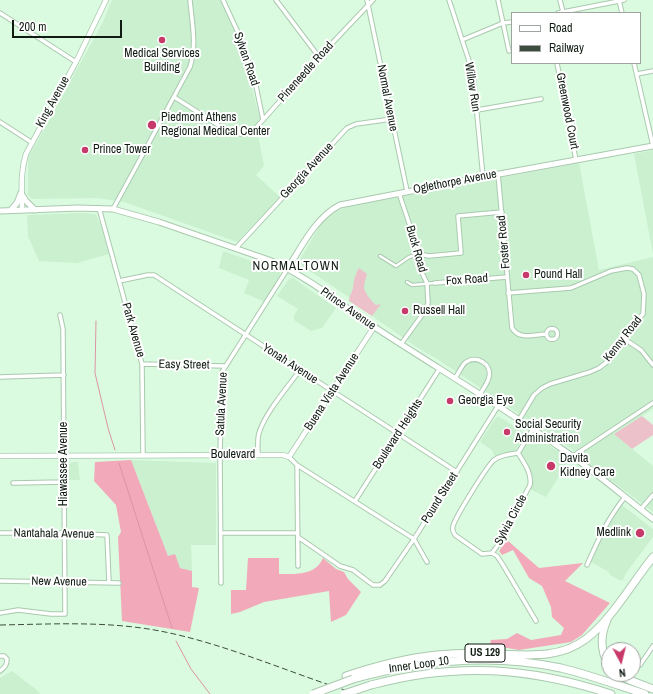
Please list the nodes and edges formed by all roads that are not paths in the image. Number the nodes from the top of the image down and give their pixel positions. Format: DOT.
graph roads {
  1 [pos="106,0"];
  2 [pos="190,0"];
  3 [pos="223,0"];
  4 [pos="276,0"];
  5 [pos="367,0"];
  6 [pos="373,0"];
  7 [pos="449,0"];
  8 [pos="498,0"];
  9 [pos="560,0"];
  10 [pos="621,0"];
  11 [pos="368,5"];
  12 [pos="563,12"];
  13 [pos="622,12"];
  14 [pos="0,13"];
  15 [pos="511,22"];
  16 [pos="503,23"];
  17 [pos="462,40"];
  18 [pos="509,52"];
  19 [pos="319,57"];
  20 [pos="76,62"];
  21 [pos="557,64"];
  22 [pos="634,64"];
  23 [pos="653,71"];
  24 [pos="637,74"];
  25 [pos="174,97"];
  26 [pos="541,99"];
  27 [pos="477,110"];
  28 [pos="392,119"];
  29 [pos="263,120"];
  30 [pos="0,122"];
  31 [pos="32,142"];
  32 [pos="653,146"];
  33 [pos="576,160"];
  34 [pos="498,174"];
  35 [pos="483,177"];
  36 [pos="407,191"];
  37 [pos="21,193"];
  38 [pos="399,193"];
  39 [pos="99,208"];
  40 [pos="113,209"];
  41 [pos="11,210"];
  42 [pos="22,210"];
  43 [pos="35,210"];
  44 [pos="0,211"];
  45 [pos="502,212"];
  46 [pos="236,248"];
  47 [pos="419,254"];
  48 [pos="380,256"];
  49 [pos="288,268"];
  50 [pos="507,277"];
  51 [pos="119,281"];
  52 [pos="407,282"];
  53 [pos="435,282"];
  54 [pos="427,283"];
  55 [pos="508,293"];
  56 [pos="60,315"];
  57 [pos="374,327"];
  58 [pos="546,334"];
  59 [pos="246,335"];
  60 [pos="623,338"];
  61 [pos="401,344"];
  62 [pos="142,364"];
  63 [pos="653,365"];
  64 [pos="225,366"];
  65 [pos="440,368"];
  66 [pos="300,370"];
  67 [pos="64,375"];
  68 [pos="0,377"];
  69 [pos="456,378"];
  70 [pos="332,391"];
  71 [pos="480,394"];
  72 [pos="653,403"];
  73 [pos="498,406"];
  74 [pos="519,420"];
  75 [pos="533,429"];
  76 [pos="399,434"];
  77 [pos="518,453"];
  78 [pos="64,455"];
  79 [pos="143,455"];
  80 [pos="220,455"];
  81 [pos="258,455"];
  82 [pos="0,456"];
  83 [pos="573,456"];
  84 [pos="289,457"];
  85 [pos="297,465"];
  86 [pos="457,472"];
  87 [pos="64,482"];
  88 [pos="13,483"];
  89 [pos="653,495"];
  90 [pos="625,497"];
  91 [pos="355,501"];
  92 [pos="641,510"];
  93 [pos="653,519"];
  94 [pos="0,533"];
  95 [pos="64,533"];
  96 [pos="221,533"];
  97 [pos="298,535"];
  98 [pos="414,539"];
  99 [pos="492,553"];
  100 [pos="653,558"];
  101 [pos="427,562"];
  102 [pos="587,565"];
  103 [pos="298,566"];
  104 [pos="0,581"];
  105 [pos="65,581"];
  106 [pos="109,583"];
  107 [pos="119,583"];
  108 [pos="221,583"];
  109 [pos="611,612"];
  110 [pos="0,613"];
  111 [pos="536,621"];
  112 [pos="602,642"];
  113 [pos="653,646"];
  114 [pos="1,656"];
  115 [pos="641,664"];
  116 [pos="0,671"];
  117 [pos="350,677"];
  118 [pos="635,682"];
  119 [pos="653,689"];
  120 [pos="311,694"];
  121 [pos="344,694"];
  122 [pos="611,694"];
  123 [pos="645,694"];
  1 -- 20 [label="street, King Avenue"];
  2 -- 25 [label="street"];
  3 -- 29 [label="street, Sylvan Road"];
  4 -- 19 [label="street"];
  5 -- 11 [label="street, Normal Avenue"];
  6 -- 11 [label="street, Pineneedle Road"];
  7 -- 17 [label="street, Willow Run"];
  8 -- 16 [label="street"];
  9 -- 12 [label="street"];
  10 -- 12 [label="street"];
  10 -- 13 [label="street"];
  11 -- 19 [label="street, Pineneedle Road"];
  11 -- 28 [label="street, Normal Avenue"];
  14 -- 20 [label="street"];
  15 -- 16 [label="street"];
  16 -- 17 [label="street"];
  16 -- 18 [label="street"];
  17 -- 27 [label="street, Willow Run"];
  19 -- 29 [label="street, Pineneedle Road"];
  20 -- 31 [label="street, King Avenue"];
  21 -- 33 [label="street, Greenwood Court"];
  22 -- 24 [label="street"];
  23 -- 24 [label="street"];
  24 -- 32 [label="street"];
  25 -- 29 [label="street, Pineneedle Road"];
  25 -- 40 [label="street"];
  26 -- 27 [label="street"];
  27 -- 35 [label="street, Willow Run"];
  28 -- 36 [label="street, Normal Avenue"];
  28 -- 46 [label="street, Georgia Avenue"];
  30 -- 31 [label="street"];
  31 -- 37 [label="street, King Avenue"];
  32 -- 33 [label="main road, Oglethorpe Avenue"];
  33 -- 34 [label="main road, Oglethorpe Avenue"];
  34 -- 35 [label="main road, Oglethorpe Avenue"];
  34 -- 45 [label="street, Foster Road"];
  35 -- 36 [label="main road, Oglethorpe Avenue"];
  36 -- 38 [label="main road, Oglethorpe Avenue"];
  37 -- 41 [label="main road"];
  37 -- 42 [label="street, King Avenue"];
  37 -- 43 [label="main road"];
  38 -- 47 [label="street, Buck Road"];
  38 -- 49 [label="main road, Oglethorpe Avenue"];
  39 -- 40 [label="main road, Prince Avenue"];
  39 -- 43 [label="main road, Prince Avenue"];
  39 -- 51 [label="street, Park Avenue"];
  40 -- 46 [label="main road, Prince Avenue"];
  41 -- 42 [label="main road, Prince Avenue"];
  41 -- 44 [label="main road, Prince Avenue"];
  42 -- 43 [label="main road, Prince Avenue"];
  45 -- 47 [label="street"];
  45 -- 50 [label="street, Foster Road"];
  46 -- 49 [label="main road, Prince Avenue"];
  47 -- 48 [label="street"];
  47 -- 54 [label="street, Buck Road"];
  49 -- 57 [label="main road, Prince Avenue"];
  49 -- 59 [label="street, Satula Avenue"];
  50 -- 53 [label="street, Fox Road"];
  50 -- 55 [label="street, Foster Road"];
  51 -- 59 [label="street, Yonah Avenue"];
  51 -- 62 [label="street, Park Avenue"];
  52 -- 54 [label="street, Fox Road"];
  53 -- 54 [label="street, Fox Road"];
  54 -- 61 [label="street, Buck Road"];
  55 -- 58 [label="street, Foster Road"];
  55 -- 60 [label="street, Kenny Road"];
  56 -- 67 [label="street, Hiawassee Avenue"];
  57 -- 61 [label="main road, Prince Avenue"];
  57 -- 70 [label="street, Buena Vista Avenue"];
  59 -- 64 [label="street, Satula Avenue"];
  59 -- 66 [label="street, Yonah Avenue"];
  60 -- 63 [label="street"];
  60 -- 74 [label="street, Kenny Road"];
  61 -- 65 [label="main road, Prince Avenue"];
  62 -- 64 [label="street, Easy Street"];
  62 -- 79 [label="street, Park Avenue"];
  64 -- 80 [label="street, Satula Avenue"];
  65 -- 69 [label="main road, Prince Avenue"];
  65 -- 76 [label="street, Boulevard Heights"];
  66 -- 70 [label="street, Yonah Avenue"];
  66 -- 81 [label="street"];
  67 -- 68 [label="street"];
  67 -- 78 [label="street, Hiawassee Avenue"];
  69 -- 71 [label="main road, Prince Avenue"];
  69 -- 71 [label="street"];
  70 -- 76 [label="street, Yonah Avenue"];
  70 -- 84 [label="street, Buena Vista Avenue"];
  71 -- 73 [label="main road, Prince Avenue"];
  72 -- 83 [label="street"];
  73 -- 74 [label="main road, Prince Avenue"];
  73 -- 86 [label="street, Pound Street"];
  74 -- 75 [label="main road, Prince Avenue"];
  75 -- 77 [label="street"];
  75 -- 83 [label="main road, Prince Avenue"];
  76 -- 86 [label="street, Yonah Avenue"];
  76 -- 91 [label="street, Boulevard Heights"];
  77 -- 99 [label="street, Sylvia Circle"];
  77 -- 99 [label="street, Sylvia Circle"];
  78 -- 79 [label="street, Boulevard"];
  78 -- 82 [label="street, Boulevard"];
  78 -- 87 [label="street, Hiawassee Avenue"];
  79 -- 80 [label="street, Boulevard"];
  80 -- 81 [label="street, Boulevard"];
  80 -- 96 [label="street, Satula Avenue"];
  81 -- 84 [label="street, Boulevard"];
  83 -- 90 [label="main road, Prince Avenue"];
  84 -- 85 [label="street"];
  85 -- 91 [label="street"];
  85 -- 97 [label="street"];
  86 -- 98 [label="street, Pound Street"];
  87 -- 88 [label="street"];
  87 -- 95 [label="street, Hiawassee Avenue"];
  89 -- 92 [label="street"];
  90 -- 92 [label="main road, Prince Avenue"];
  90 -- 102 [label="street"];
  91 -- 98 [label="street"];
  92 -- 93 [label="main road, Prince Avenue"];
  94 -- 95 [label="street, Nantahala Avenue"];
  95 -- 105 [label="street, Hiawassee Avenue"];
  95 -- 106 [label="street, Nantahala Avenue"];
  96 -- 97 [label="street"];
  96 -- 108 [label="street, Satula Avenue"];
  97 -- 98 [label="street, Pound Street"];
  97 -- 103 [label="street"];
  98 -- 101 [label="street"];
  99 -- 111 [label="street"];
  100 -- 109 [label="highway, US 129"];
  104 -- 105 [label="street, New Avenue"];
  105 -- 106 [label="street, New Avenue"];
  105 -- 110 [label="street, Hiawassee Avenue"];
  106 -- 107 [label="street, New Avenue"];
  109 -- 112 [label="highway"];
  109 -- 117 [label="highway, US 129"];
  113 -- 115 [label="street"];
  114 -- 116 [label="street"];
  117 -- 120 [label="highway, US 129, bridge"];
  117 -- 123 [label="highway, Inner Loop 10"];
  118 -- 119 [label="highway"];
  121 -- 122 [label="highway, US 129, bridge"];
}
